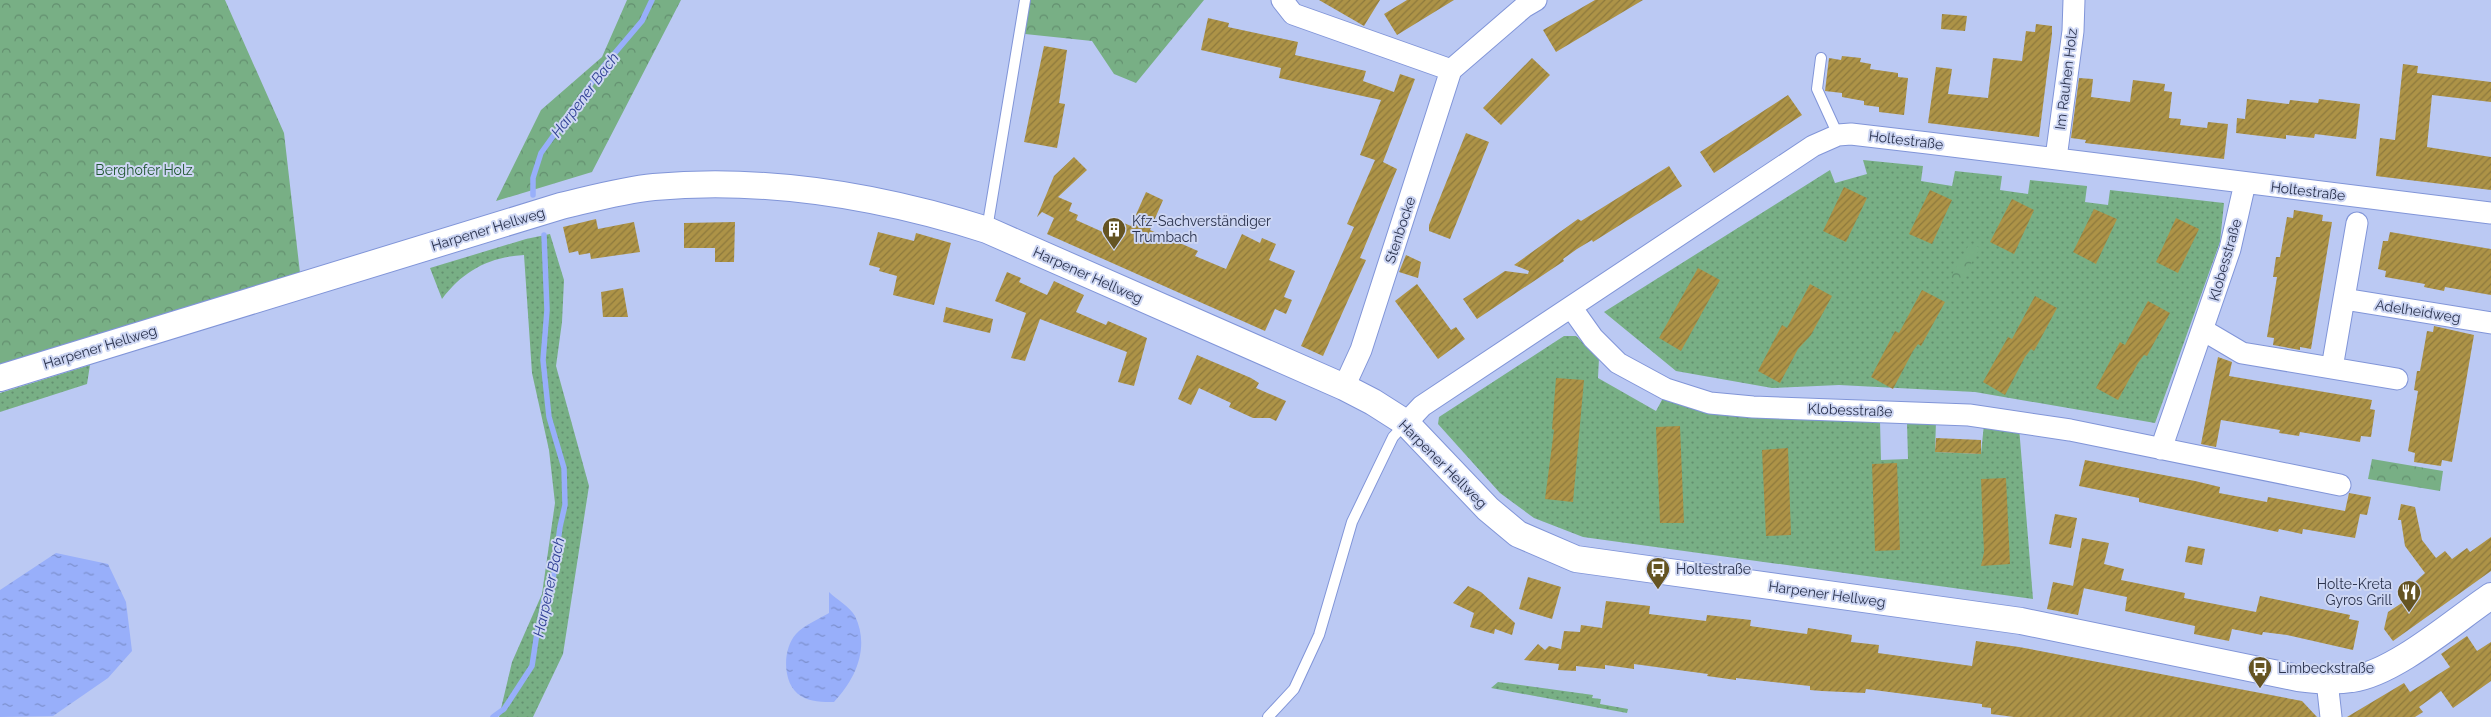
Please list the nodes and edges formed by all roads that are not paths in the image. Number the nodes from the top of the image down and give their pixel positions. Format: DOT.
graph roads {
  1 [pos="1025,0"];
  2 [pos="1282,0"];
  3 [pos="1536,0"];
  4 [pos="2074,0"];
  5 [pos="1821,58"];
  6 [pos="1451,70"];
  7 [pos="1838,135"];
  8 [pos="2056,158"];
  9 [pos="2245,183"];
  10 [pos="2491,213"];
  11 [pos="2357,223"];
  12 [pos="987,230"];
  13 [pos="2344,299"];
  14 [pos="1571,307"];
  15 [pos="2491,323"];
  16 [pos="2203,330"];
  17 [pos="2332,368"];
  18 [pos="0,378"];
  19 [pos="2397,379"];
  20 [pos="1344,387"];
  21 [pos="1406,423"];
  22 [pos="2162,450"];
  23 [pos="2340,485"];
  24 [pos="2491,596"];
  25 [pos="2327,681"];
  26 [pos="1268,717"];
  27 [pos="2331,717"];
  1 -- 12 [label="lane"];
  2 -- 6 [label="street"];
  3 -- 6 [label="street"];
  4 -- 8 [label="street, Im Rauhen Holz"];
  5 -- 7 [label="lane"];
  6 -- 20 [label="street, Stenbocke"];
  7 -- 8 [label="street, Holtestraße"];
  7 -- 14 [label="street, Holtestraße"];
  8 -- 9 [label="street, Holtestraße"];
  9 -- 10 [label="street, Holtestraße"];
  9 -- 16 [label="street, Klobesstraße"];
  11 -- 13 [label="street"];
  12 -- 18 [label="street, Harpener Hellweg"];
  12 -- 20 [label="street, Harpener Hellweg"];
  13 -- 15 [label="street, Adelheidweg"];
  13 -- 17 [label="street"];
  14 -- 21 [label="street, Holtestraße"];
  14 -- 22 [label="street, Klobesstraße"];
  16 -- 17 [label="street"];
  16 -- 22 [label="street, Klobesstraße"];
  17 -- 19 [label="street"];
  20 -- 21 [label="street, Harpener Hellweg"];
  21 -- 25 [label="street, Harpener Hellweg"];
  21 -- 26 [label="lane"];
  22 -- 23 [label="street, Klobesstraße"];
  24 -- 25 [label="street, Harpener Hellweg"];
  25 -- 27 [label="street"];
}
